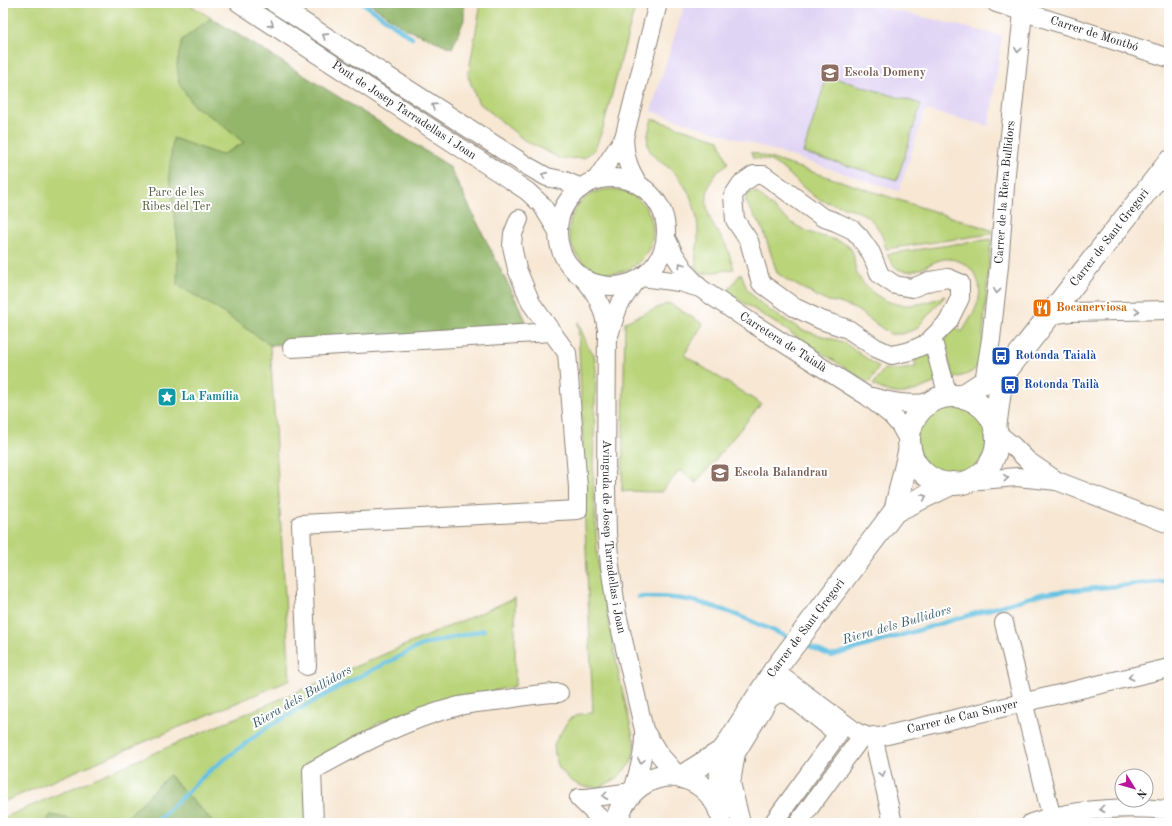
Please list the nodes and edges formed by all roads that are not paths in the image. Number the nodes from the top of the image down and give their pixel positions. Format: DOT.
graph roads {
  1 [pos="239,3"];
  2 [pos="274,3"];
  3 [pos="658,3"];
  4 [pos="996,3"];
  5 [pos="1023,7"];
  6 [pos="1169,58"];
  7 [pos="624,138"];
  8 [pos="1169,162"];
  9 [pos="588,184"];
  10 [pos="639,185"];
  11 [pos="519,219"];
  12 [pos="557,230"];
  13 [pos="666,238"];
  14 [pos="584,279"];
  15 [pos="639,279"];
  16 [pos="700,288"];
  17 [pos="1169,310"];
  18 [pos="1050,315"];
  19 [pos="552,332"];
  20 [pos="932,338"];
  21 [pos="608,340"];
  22 [pos="292,348"];
  23 [pos="1007,370"];
  24 [pos="984,382"];
  25 [pos="867,396"];
  26 [pos="946,399"];
  27 [pos="995,430"];
  28 [pos="909,445"];
  29 [pos="1057,481"];
  30 [pos="960,482"];
  31 [pos="895,511"];
  32 [pos="1169,524"];
  33 [pos="1004,624"];
  34 [pos="778,665"];
  35 [pos="307,666"];
  36 [pos="1169,668"];
  37 [pos="559,692"];
  38 [pos="1024,702"];
  39 [pos="644,730"];
  40 [pos="868,736"];
  41 [pos="724,750"];
  42 [pos="680,777"];
  43 [pos="632,792"];
  44 [pos="1169,810"];
  45 [pos="722,817"];
  46 [pos="1052,820"];
  47 [pos="314,823"];
  48 [pos="605,823"];
  49 [pos="616,823"];
  50 [pos="741,823"];
  51 [pos="773,823"];
  52 [pos="798,823"];
  53 [pos="893,823"];
  54 [pos="1031,823"];
  1 -- 12 [label="street, Pont de Josep Tarradellas i Joan, one-way"];
  9 -- 2 [label="street, Pont de Josep Tarradellas i Joan, one-way"];
  3 -- 7 [label="street"];
  4 -- 5 [label="street, Carrer de Montbó"];
  5 -- 6 [label="street, Carrer de Montbó"];
  5 -- 24 [label="street, Carrer de la Riera Bullidors, one-way"];
  7 -- 9 [label="street"];
  7 -- 10 [label="street"];
  8 -- 18 [label="main road, Carrer de Sant Gregori"];
  9 -- 10 [label="street"];
  9 -- 12 [label="street"];
  10 -- 13 [label="street"];
  11 -- 19 [label="street"];
  12 -- 14 [label="street"];
  13 -- 15 [label="street"];
  16 -- 13 [label="street, Carretera de Taialà, one-way"];
  14 -- 15 [label="street"];
  14 -- 21 [label="street, Avinguda de Josep Tarradellas i Joan"];
  15 -- 16 [label="street, Carretera de Taialà"];
  15 -- 21 [label="street, Avinguda de Josep Tarradellas i Joan"];
  16 -- 25 [label="street, Carretera de Taialà"];
  18 -- 17 [label="street, one-way"];
  18 -- 23 [label="main road, Carrer de Sant Gregori"];
  19 -- 22 [label="street"];
  19 -- 35 [label="street"];
  20 -- 20 [label="street"];
  20 -- 26 [label="street"];
  21 -- 39 [label="street, Avinguda de Josep Tarradellas i Joan"];
  23 -- 24 [label="main road, Carrer de Sant Gregori"];
  23 -- 27 [label="main road, Carrer de Sant Gregori"];
  24 -- 26 [label="main road, Carrer de Sant Gregori"];
  25 -- 26 [label="street, Carretera de Taialà"];
  25 -- 28 [label="street, Carretera de Taialà"];
  26 -- 27 [label="main road"];
  26 -- 28 [label="main road"];
  27 -- 29 [label="street"];
  27 -- 30 [label="main road"];
  28 -- 30 [label="main road"];
  28 -- 31 [label="main road, Carrer de Sant Gregori"];
  30 -- 29 [label="street, one-way"];
  29 -- 32 [label="street"];
  31 -- 30 [label="main road, Carrer de Sant Gregori, one-way"];
  31 -- 34 [label="main road, Carrer de Sant Gregori"];
  33 -- 38 [label="street"];
  34 -- 40 [label="street"];
  34 -- 41 [label="main road, Carrer de Sant Gregori"];
  36 -- 38 [label="street, Carrer de Can Sunyer, one-way"];
  37 -- 47 [label="street"];
  38 -- 40 [label="street, Carrer de Can Sunyer"];
  38 -- 46 [label="street"];
  39 -- 42 [label="street, Avinguda de Josep Tarradellas i Joan"];
  39 -- 43 [label="street, Avinguda de Josep Tarradellas i Joan, one-way"];
  40 -- 52 [label="street"];
  40 -- 53 [label="street, one-way"];
  41 -- 42 [label="main road, Carrer de Sant Gregori"];
  41 -- 45 [label="main road, Carrer de Sant Gregori"];
  42 -- 43 [label="main road"];
  42 -- 45 [label="main road"];
  43 -- 48 [label="street, one-way"];
  43 -- 49 [label="main road"];
  44 -- 46 [label="street, one-way"];
  46 -- 54 [label="street"];
  50 -- 51 [label="street"];
}
